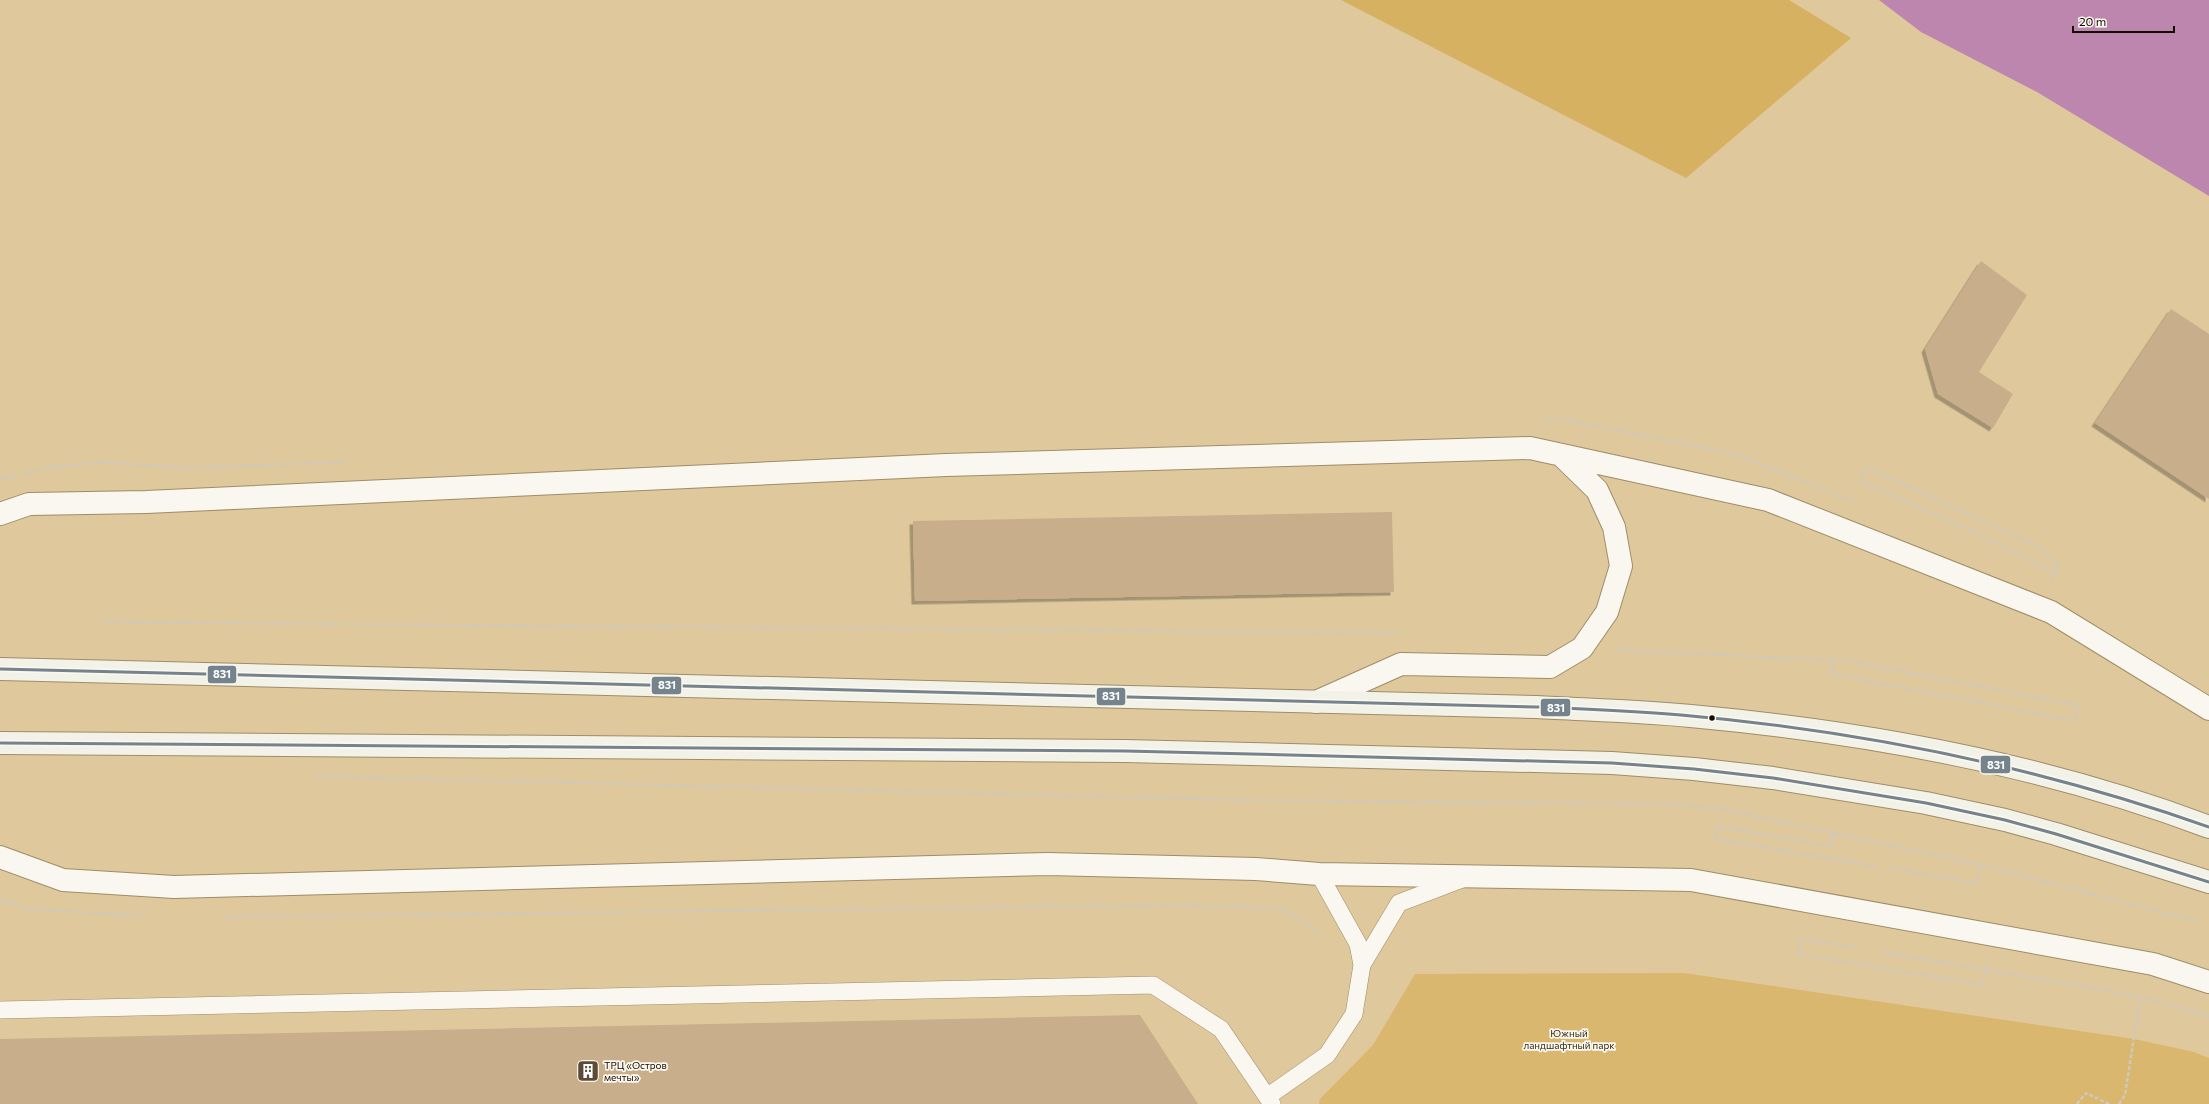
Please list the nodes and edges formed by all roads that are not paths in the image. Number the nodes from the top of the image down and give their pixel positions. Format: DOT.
graph roads {
  1 [pos="1560,454"];
  2 [pos="0,514"];
  3 [pos="0,669"];
  4 [pos="1316,702"];
  5 [pos="2209,709"];
  6 [pos="0,743"];
  7 [pos="2209,827"];
  8 [pos="0,857"];
  9 [pos="1319,874"];
  10 [pos="1466,877"];
  11 [pos="2209,882"];
  12 [pos="1362,965"];
  13 [pos="2209,982"];
  14 [pos="0,1010"];
  15 [pos="1269,1100"];
  1 -- 2 [label="street"];
  1 -- 4 [label="street"];
  1 -- 5 [label="street"];
  3 -- 4 [label="main road"];
  4 -- 7 [label="main road"];
  6 -- 11 [label="main road"];
  8 -- 9 [label="street"];
  9 -- 10 [label="street"];
  9 -- 12 [label="lane"];
  10 -- 12 [label="lane"];
  10 -- 13 [label="street"];
  12 -- 15 [label="lane"];
  14 -- 15 [label="lane"];
}
